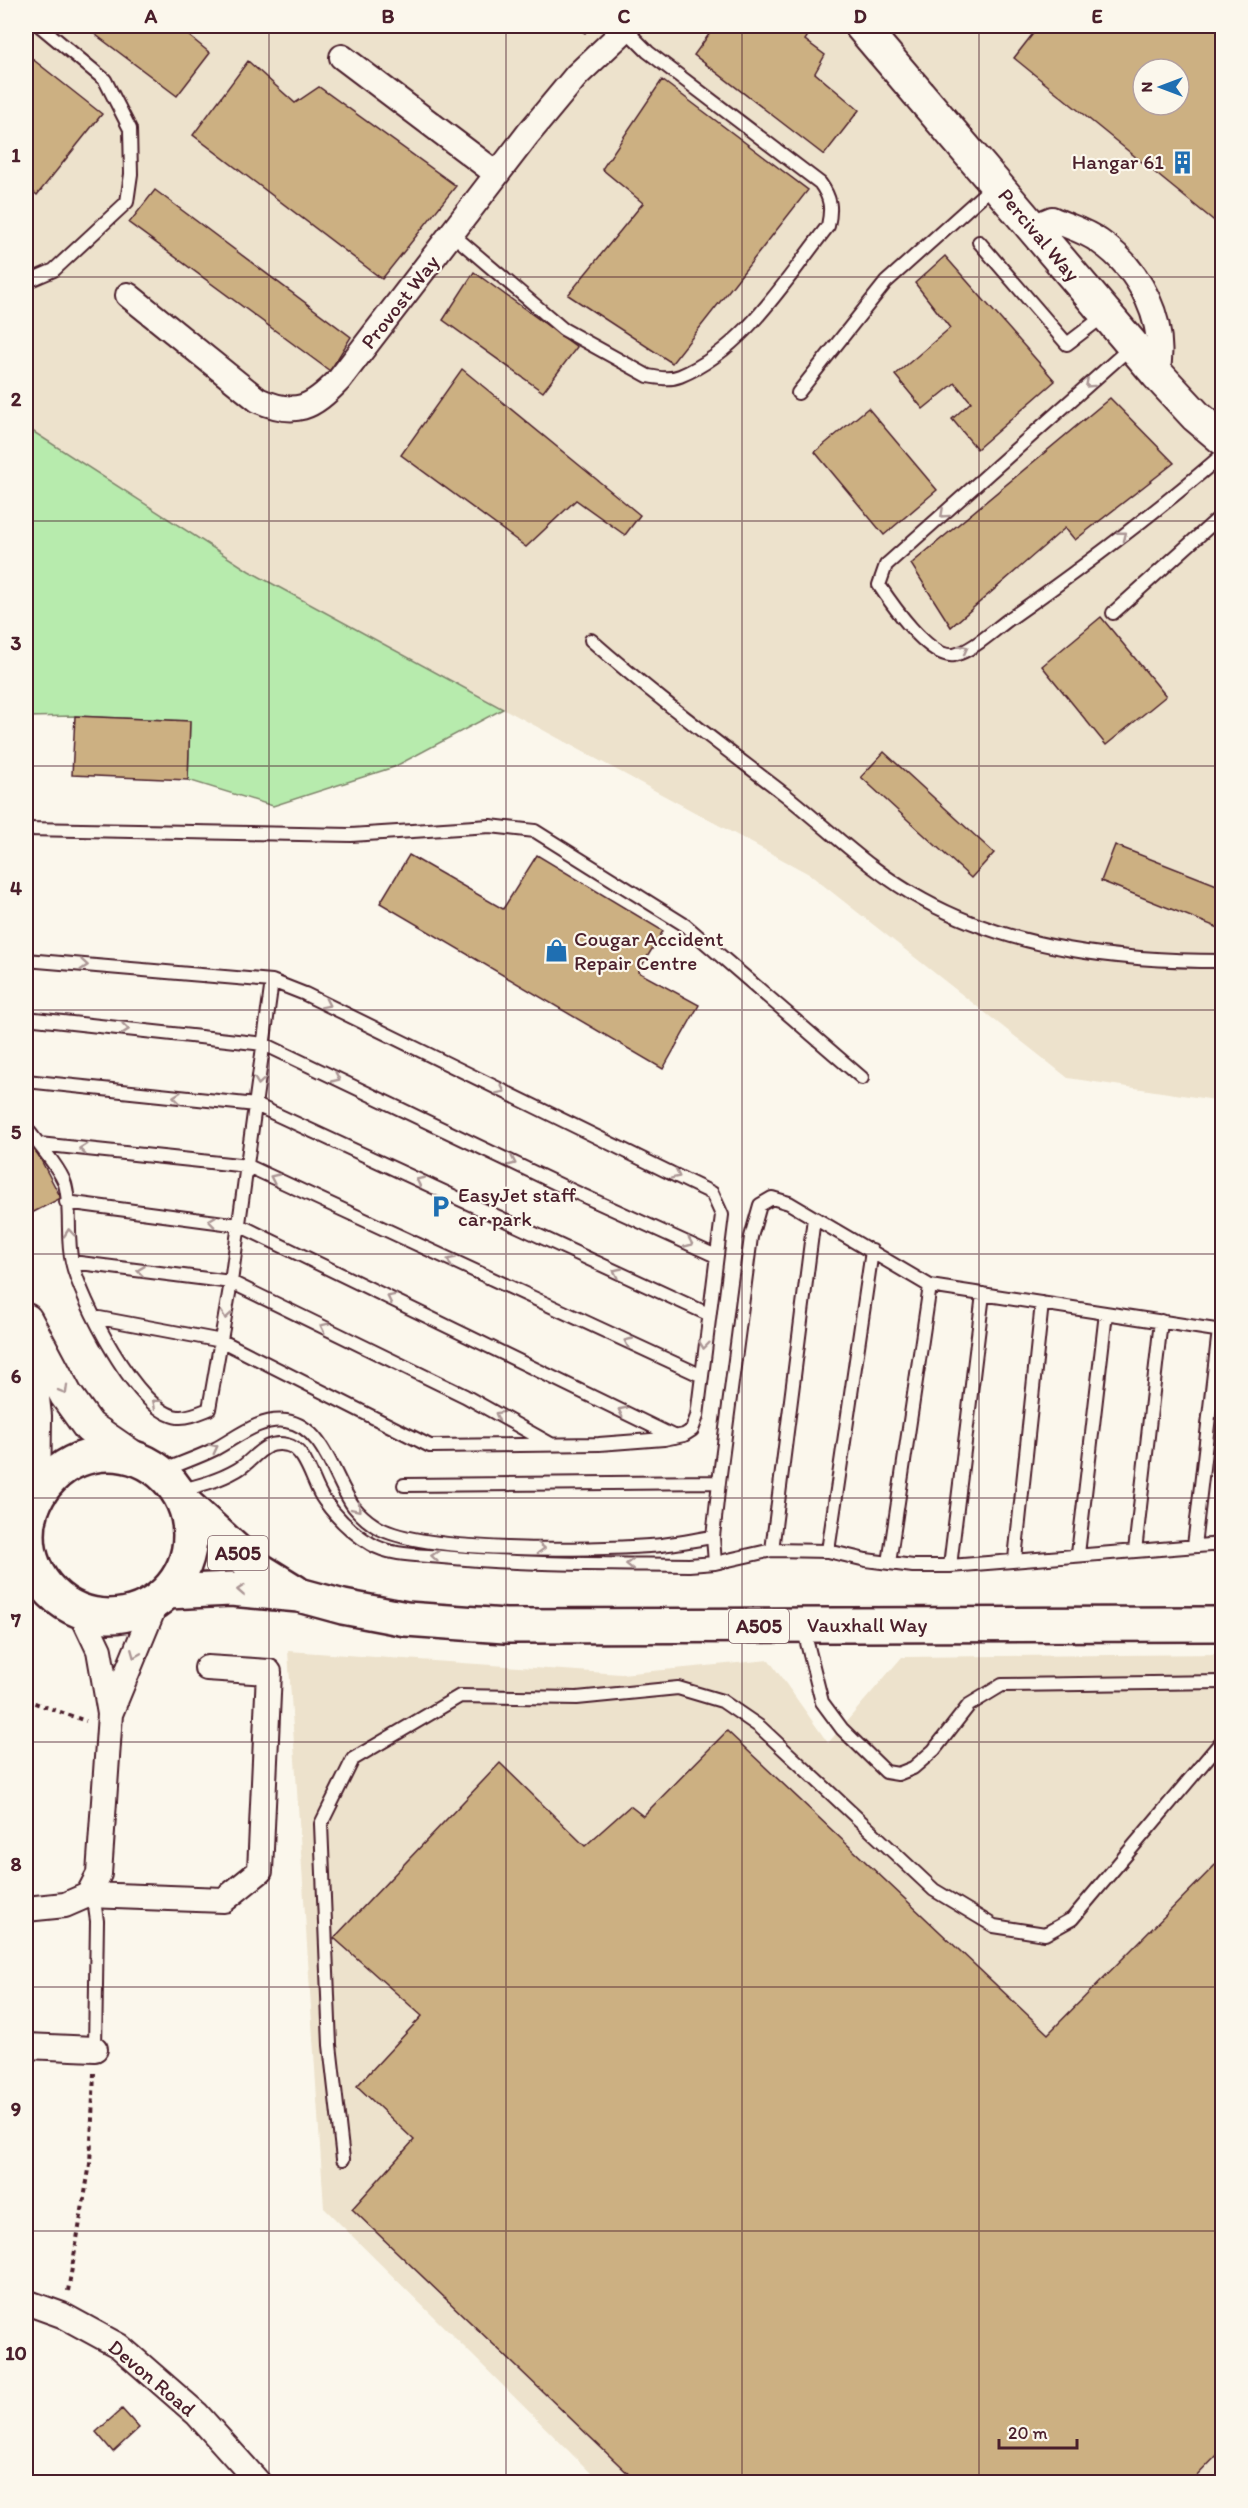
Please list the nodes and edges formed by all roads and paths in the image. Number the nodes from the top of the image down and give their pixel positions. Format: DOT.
graph roads {
  1 [pos="40,26"];
  2 [pos="861,26"];
  3 [pos="627,27"];
  4 [pos="342,57"];
  5 [pos="497,174"];
  6 [pos="995,184"];
  7 [pos="1033,227"];
  8 [pos="452,234"];
  9 [pos="979,242"];
  10 [pos="26,282"];
  11 [pos="128,295"];
  12 [pos="1106,314"];
  13 [pos="1133,345"];
  14 [pos="1157,374"];
  15 [pos="798,393"];
  16 [pos="1222,438"];
  17 [pos="1222,455"];
  18 [pos="1222,514"];
  19 [pos="1113,613"];
  20 [pos="591,640"];
  21 [pos="26,828"];
  22 [pos="26,960"];
  23 [pos="1222,961"];
  24 [pos="272,981"];
  25 [pos="26,1018"];
  26 [pos="264,1044"];
  27 [pos="862,1078"];
  28 [pos="26,1081"];
  29 [pos="256,1105"];
  30 [pos="26,1128"];
  31 [pos="39,1144"];
  32 [pos="248,1166"];
  33 [pos="66,1202"];
  34 [pos="814,1218"];
  35 [pos="239,1225"];
  36 [pos="872,1251"];
  37 [pos="716,1256"];
  38 [pos="72,1262"];
  39 [pos="231,1282"];
  40 [pos="930,1286"];
  41 [pos="983,1294"];
  42 [pos="1042,1303"];
  43 [pos="1106,1313"];
  44 [pos="708,1314"];
  45 [pos="94,1317"];
  46 [pos="26,1320"];
  47 [pos="1161,1321"];
  48 [pos="26,1328"];
  49 [pos="1221,1330"];
  50 [pos="222,1341"];
  51 [pos="700,1375"];
  52 [pos="675,1437"];
  53 [pos="550,1443"];
  54 [pos="164,1481"];
  55 [pos="719,1482"];
  56 [pos="404,1485"];
  57 [pos="29,1518"];
  58 [pos="712,1537"];
  59 [pos="1222,1544"];
  60 [pos="1194,1546"];
  61 [pos="772,1550"];
  62 [pos="828,1551"];
  63 [pos="1135,1551"];
  64 [pos="1078,1554"];
  65 [pos="1015,1559"];
  66 [pos="715,1563"];
  67 [pos="890,1563"];
  68 [pos="951,1566"];
  69 [pos="299,1594"];
  70 [pos="162,1596"];
  71 [pos="54,1602"];
  72 [pos="1222,1624"];
  73 [pos="802,1626"];
  74 [pos="207,1668"];
  75 [pos="1222,1682"];
  76 [pos="26,1700"];
  77 [pos="110,1714"];
  78 [pos="83,1720"];
  79 [pos="1222,1741"];
  80 [pos="88,1895"];
  81 [pos="26,1909"];
  82 [pos="26,2046"];
  83 [pos="95,2049"];
  84 [pos="343,2159"];
  85 [pos="26,2302"];
  86 [pos="62,2315"];
  87 [pos="258,2482"];
  1 -- 10 [label="lane"];
  2 -- 6 [label="street, Percival Way"];
  3 -- 5 [label="street, Provost Way"];
  3 -- 8 [label="lane"];
  4 -- 5 [label="street"];
  5 -- 8 [label="street, Provost Way"];
  6 -- 7 [label="street, Percival Way"];
  6 -- 15 [label="lane"];
  7 -- 12 [label="street, Percival Way"];
  7 -- 14 [label="street"];
  8 -- 11 [label="street, Provost Way"];
  9 -- 12 [label="lane"];
  12 -- 13 [label="street, Percival Way"];
  13 -- 14 [label="street, Percival Way"];
  13 -- 17 [label="lane, one-way"];
  14 -- 16 [label="street, Percival Way"];
  18 -- 19 [label="lane"];
  20 -- 23 [label="lane"];
  21 -- 27 [label="lane"];
  22 -- 24 [label="lane, one-way"];
  24 -- 26 [label="lane"];
  24 -- 37 [label="lane, one-way"];
  25 -- 26 [label="lane, one-way"];
  26 -- 29 [label="lane, one-way"];
  26 -- 37 [label="lane, one-way"];
  29 -- 28 [label="lane, one-way"];
  29 -- 32 [label="lane"];
  44 -- 29 [label="lane, one-way"];
  30 -- 31 [label="lane"];
  32 -- 31 [label="lane, one-way"];
  31 -- 33 [label="lane"];
  32 -- 35 [label="lane"];
  51 -- 32 [label="lane, one-way"];
  35 -- 33 [label="lane, one-way"];
  38 -- 33 [label="lane, one-way"];
  34 -- 36 [label="lane"];
  34 -- 55 [label="lane"];
  34 -- 61 [label="lane"];
  35 -- 39 [label="lane"];
  52 -- 35 [label="lane, one-way"];
  36 -- 40 [label="lane"];
  36 -- 62 [label="lane"];
  37 -- 44 [label="lane"];
  39 -- 38 [label="lane, one-way"];
  38 -- 45 [label="lane"];
  39 -- 50 [label="lane, one-way"];
  53 -- 39 [label="lane, one-way"];
  40 -- 41 [label="lane"];
  40 -- 67 [label="lane"];
  41 -- 42 [label="lane"];
  41 -- 68 [label="lane"];
  42 -- 43 [label="lane"];
  42 -- 65 [label="lane"];
  43 -- 47 [label="lane"];
  43 -- 64 [label="lane"];
  44 -- 51 [label="lane, one-way"];
  45 -- 50 [label="lane"];
  50 -- 45 [label="lane, one-way"];
  46 -- 54 [label="street, one-way"];
  47 -- 49 [label="lane"];
  47 -- 63 [label="lane"];
  48 -- 57 [label="street"];
  49 -- 60 [label="lane"];
  50 -- 53 [label="lane"];
  51 -- 52 [label="lane"];
  52 -- 53 [label="lane"];
  54 -- 57 [label="main road"];
  54 -- 58 [label="lane, one-way"];
  66 -- 54 [label="lane, one-way"];
  54 -- 69 [label="main road, Vauxhall Way / A505"];
  54 -- 70 [label="main road"];
  55 -- 56 [label="lane"];
  55 -- 58 [label="lane"];
  57 -- 71 [label="main road"];
  58 -- 66 [label="lane"];
  59 -- 60 [label="lane"];
  60 -- 63 [label="lane"];
  61 -- 62 [label="lane"];
  61 -- 66 [label="lane"];
  62 -- 67 [label="lane"];
  63 -- 64 [label="lane"];
  64 -- 65 [label="lane"];
  65 -- 68 [label="lane"];
  67 -- 68 [label="lane"];
  69 -- 70 [label="main road, Vauxhall Way / A505, one-way"];
  69 -- 73 [label="main road, Vauxhall Way / A505"];
  70 -- 71 [label="main road"];
  70 -- 77 [label="street, one-way"];
  71 -- 77 [label="street"];
  72 -- 73 [label="main road, Vauxhall Way / A505"];
  73 -- 75 [label="lane"];
  74 -- 80 [label="street"];
  76 -- 78 [label="path"];
  77 -- 80 [label="street"];
  79 -- 84 [label="lane"];
  80 -- 81 [label="street"];
  80 -- 83 [label="lane"];
  82 -- 83 [label="street"];
  83 -- 86 [label="path"];
  85 -- 86 [label="street, Devon Road"];
  86 -- 87 [label="street, Devon Road"];
}
